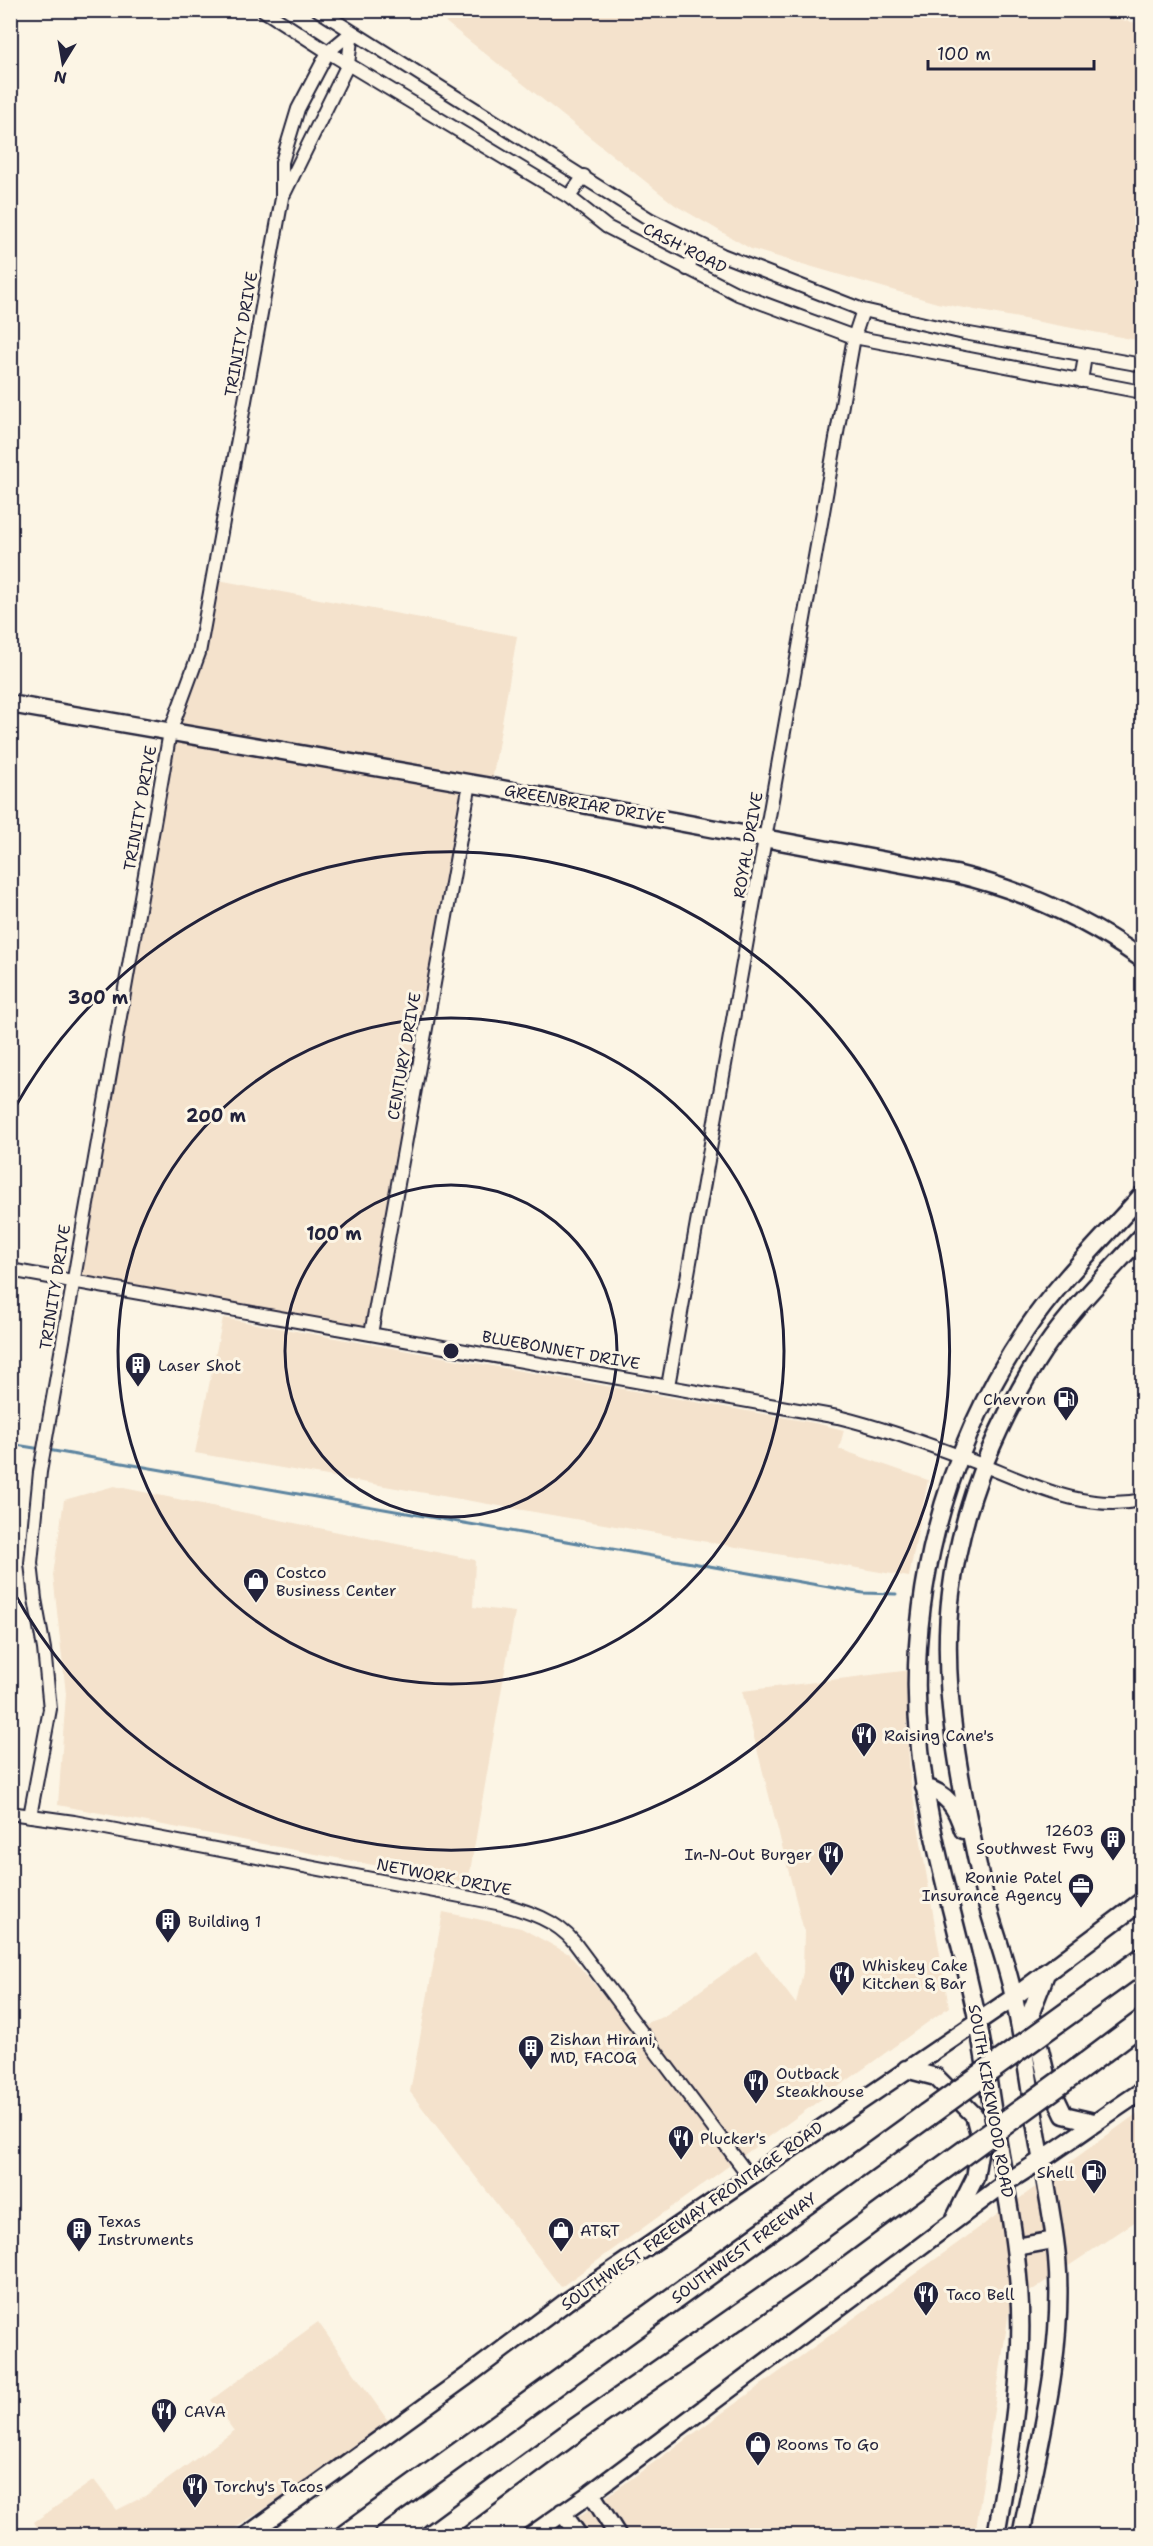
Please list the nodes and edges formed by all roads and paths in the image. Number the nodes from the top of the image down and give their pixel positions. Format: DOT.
graph roads {
  1 [pos="263,10"];
  2 [pos="318,10"];
  3 [pos="352,32"];
  4 [pos="328,52"];
  5 [pos="348,64"];
  6 [pos="584,176"];
  7 [pos="569,197"];
  8 [pos="282,198"];
  9 [pos="699,245"];
  10 [pos="687,269"];
  11 [pos="863,310"];
  12 [pos="854,337"];
  13 [pos="1085,356"];
  14 [pos="1143,365"];
  15 [pos="1081,381"];
  16 [pos="1143,392"];
  17 [pos="10,704"];
  18 [pos="170,732"];
  19 [pos="470,783"];
  20 [pos="766,838"];
  21 [pos="1143,959"];
  22 [pos="1143,1195"];
  23 [pos="1143,1236"];
  24 [pos="1099,1241"];
  25 [pos="1121,1259"];
  26 [pos="10,1270"];
  27 [pos="72,1281"];
  28 [pos="371,1334"];
  29 [pos="1019,1342"];
  30 [pos="1040,1356"];
  31 [pos="668,1386"];
  32 [pos="960,1456"];
  33 [pos="984,1466"];
  34 [pos="1143,1500"];
  35 [pos="918,1727"];
  36 [pos="924,1787"];
  37 [pos="964,1791"];
  38 [pos="10,1813"];
  39 [pos="30,1816"];
  40 [pos="976,1854"];
  41 [pos="1143,1901"];
  42 [pos="1143,1960"];
  43 [pos="1047,1970"];
  44 [pos="1014,1997"];
  45 [pos="977,2021"];
  46 [pos="1143,2022"];
  47 [pos="906,2069"];
  48 [pos="1143,2091"];
  49 [pos="1094,2122"];
  50 [pos="1042,2161"];
  51 [pos="749,2176"];
  52 [pos="1005,2183"];
  53 [pos="954,2222"];
  54 [pos="1054,2240"];
  55 [pos="1016,2247"];
  56 [pos="591,2493"];
  57 [pos="562,2512"];
  58 [pos="246,2535"];
  59 [pos="346,2535"];
  60 [pos="432,2535"];
  61 [pos="530,2535"];
  62 [pos="579,2535"];
  63 [pos="618,2535"];
  64 [pos="996,2535"];
  65 [pos="1021,2535"];
  1 -- 4 [label="street, CASH ROAD"];
  2 -- 3 [label="street, CASH ROAD"];
  3 -- 4 [label="street, TRINITY DRIVE"];
  3 -- 5 [label="street, TRINITY DRIVE"];
  3 -- 6 [label="street, CASH ROAD"];
  4 -- 5 [label="street, CASH ROAD"];
  4 -- 8 [label="street, TRINITY DRIVE"];
  5 -- 7 [label="street, CASH ROAD"];
  5 -- 8 [label="street, TRINITY DRIVE"];
  6 -- 7 [label="street"];
  6 -- 9 [label="street, CASH ROAD"];
  7 -- 10 [label="street, CASH ROAD"];
  8 -- 18 [label="street, TRINITY DRIVE"];
  9 -- 10 [label="street"];
  9 -- 11 [label="street, CASH ROAD"];
  10 -- 12 [label="street, CASH ROAD"];
  11 -- 12 [label="street, ROYAL DRIVE"];
  11 -- 13 [label="street, CASH ROAD"];
  12 -- 15 [label="street, CASH ROAD"];
  12 -- 20 [label="street, ROYAL DRIVE"];
  13 -- 14 [label="street, CASH ROAD"];
  13 -- 15 [label="street"];
  15 -- 16 [label="street, CASH ROAD"];
  17 -- 18 [label="main road, GREENBRIAR DRIVE"];
  18 -- 19 [label="main road, GREENBRIAR DRIVE"];
  18 -- 27 [label="street, TRINITY DRIVE"];
  19 -- 20 [label="main road, GREENBRIAR DRIVE"];
  19 -- 28 [label="street, CENTURY DRIVE"];
  20 -- 21 [label="main road, GREENBRIAR DRIVE"];
  20 -- 31 [label="street, ROYAL DRIVE"];
  22 -- 24 [label="main road, SOUTH KIRKWOOD ROAD"];
  23 -- 25 [label="main road"];
  24 -- 25 [label="main road"];
  24 -- 29 [label="main road, SOUTH KIRKWOOD ROAD"];
  25 -- 30 [label="main road"];
  26 -- 27 [label="street, BLUEBONNET DRIVE"];
  27 -- 28 [label="street, BLUEBONNET DRIVE"];
  27 -- 39 [label="street, TRINITY DRIVE"];
  28 -- 31 [label="street, BLUEBONNET DRIVE"];
  29 -- 30 [label="main road"];
  29 -- 32 [label="main road, SOUTH KIRKWOOD ROAD"];
  30 -- 33 [label="main road"];
  31 -- 32 [label="street, BLUEBONNET DRIVE"];
  32 -- 33 [label="street, BLUEBONNET DRIVE"];
  32 -- 35 [label="main road, SOUTH KIRKWOOD ROAD"];
  33 -- 34 [label="street, BLUEBONNET DRIVE"];
  33 -- 37 [label="main road"];
  35 -- 36 [label="main road, SOUTH KIRKWOOD ROAD"];
  35 -- 37 [label="main road"];
  36 -- 40 [label="main road"];
  36 -- 45 [label="main road, SOUTH KIRKWOOD ROAD"];
  37 -- 40 [label="main road"];
  38 -- 39 [label="street, NETWORK DRIVE"];
  39 -- 51 [label="street, NETWORK DRIVE"];
  40 -- 44 [label="main road"];
  41 -- 43 [label="main road, SOUTHWEST FREEWAY FRONTAGE ROAD"];
  42 -- 59 [label="highway, SOUTHWEST FREEWAY, bridge"];
  43 -- 44 [label="main road, SOUTHWEST FREEWAY FRONTAGE ROAD"];
  43 -- 49 [label="main road"];
  44 -- 45 [label="main road, SOUTHWEST FREEWAY FRONTAGE ROAD"];
  44 -- 50 [label="main road"];
  45 -- 47 [label="main road, SOUTHWEST FREEWAY FRONTAGE ROAD"];
  45 -- 52 [label="main road, SOUTH KIRKWOOD ROAD"];
  46 -- 60 [label="highway, bridge"];
  47 -- 51 [label="main road, SOUTHWEST FREEWAY FRONTAGE ROAD"];
  47 -- 53 [label="main road"];
  48 -- 49 [label="main road"];
  49 -- 50 [label="main road"];
  50 -- 52 [label="main road"];
  50 -- 54 [label="main road"];
  51 -- 58 [label="main road, SOUTHWEST FREEWAY FRONTAGE ROAD"];
  52 -- 53 [label="main road"];
  52 -- 55 [label="main road, SOUTH KIRKWOOD ROAD"];
  53 -- 56 [label="main road"];
  54 -- 55 [label="main road"];
  54 -- 65 [label="main road"];
  55 -- 64 [label="main road, SOUTH KIRKWOOD ROAD"];
  56 -- 57 [label="main road"];
  56 -- 63 [label="main road"];
  57 -- 61 [label="main road"];
  57 -- 62 [label="main road"];
}
